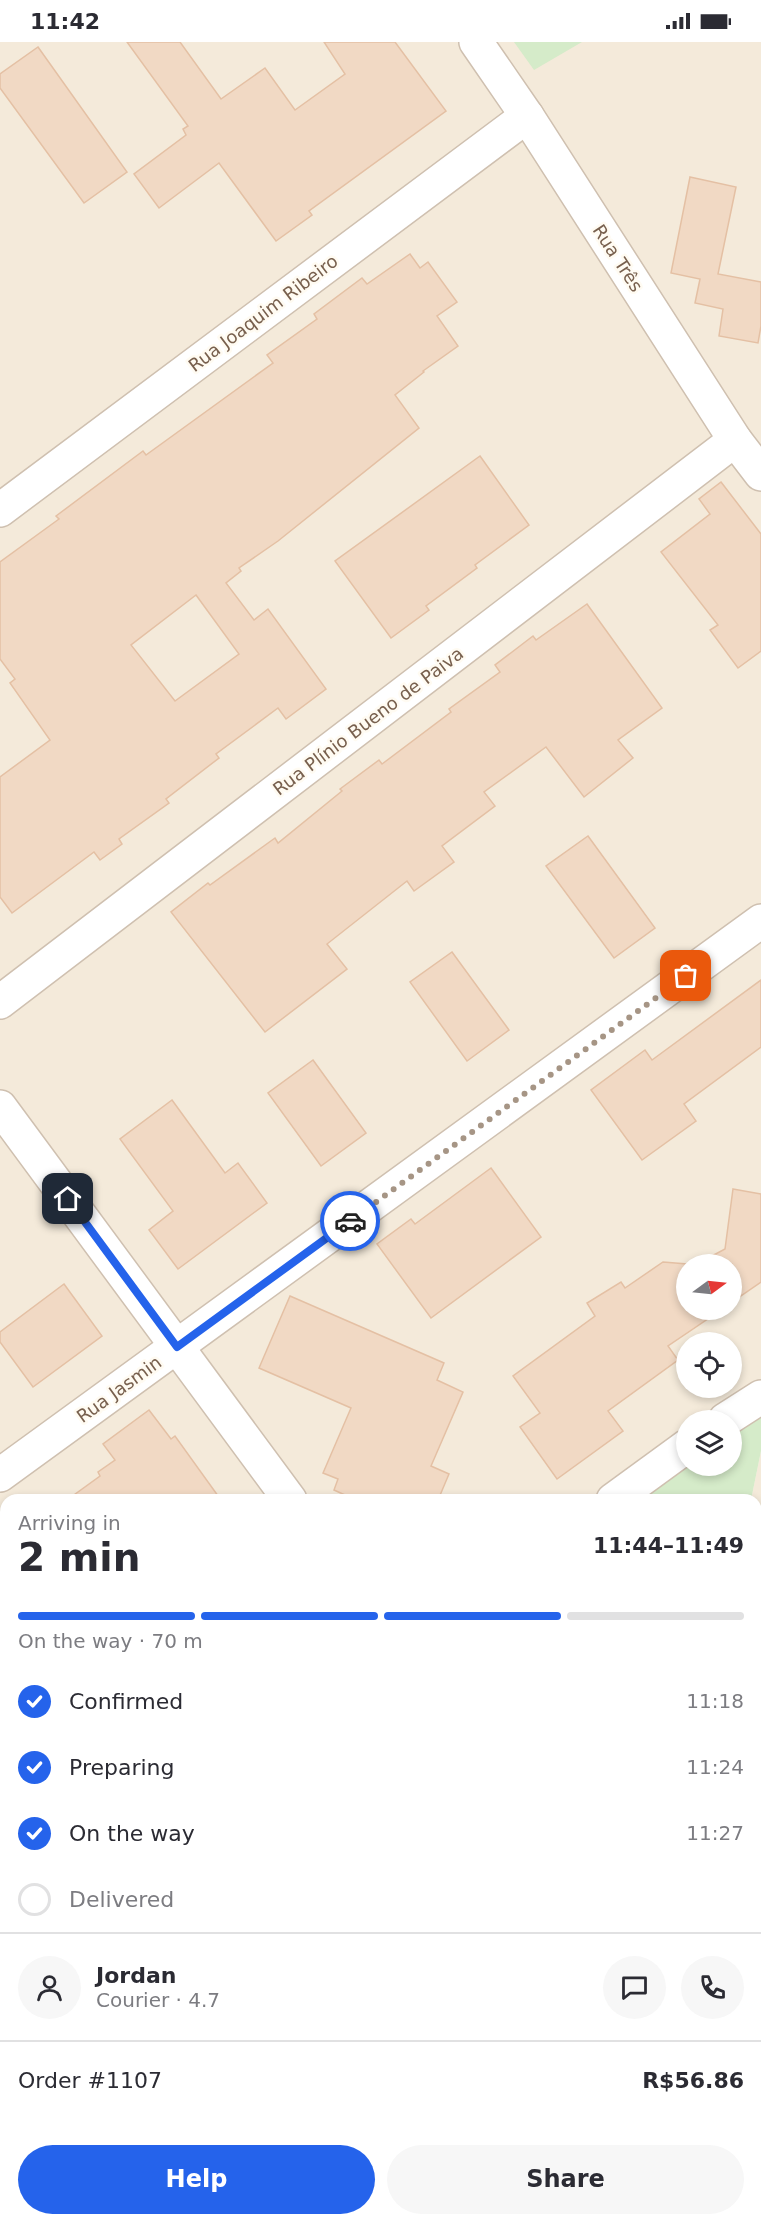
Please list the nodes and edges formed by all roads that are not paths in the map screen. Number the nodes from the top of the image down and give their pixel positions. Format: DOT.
graph roads {
  1 [pos="476,42"];
  2 [pos="527,116"];
  3 [pos="735,440"];
  4 [pos="761,474"];
  5 [pos="0,510"];
  6 [pos="761,921"];
  7 [pos="0,1002"];
  8 [pos="0,1107"];
  9 [pos="177,1347"];
  10 [pos="761,1397"];
  11 [pos="741,1410"];
  12 [pos="676,1454"];
  13 [pos="0,1475"];
  14 [pos="286,1494"];
  15 [pos="621,1494"];
  1 -- 2 [label="street, Rua Três"];
  2 -- 3 [label="street, Rua Três"];
  2 -- 5 [label="street, Rua Joaquim Ribeiro"];
  3 -- 4 [label="street, Rua Três"];
  3 -- 7 [label="street, Rua Plínio Bueno de Paiva"];
  6 -- 9 [label="street, Rua Jasmin"];
  8 -- 9 [label="street"];
  9 -- 13 [label="street, Rua Jasmin"];
  9 -- 14 [label="street"];
  10 -- 11 [label="street"];
  12 -- 15 [label="street"];
}
